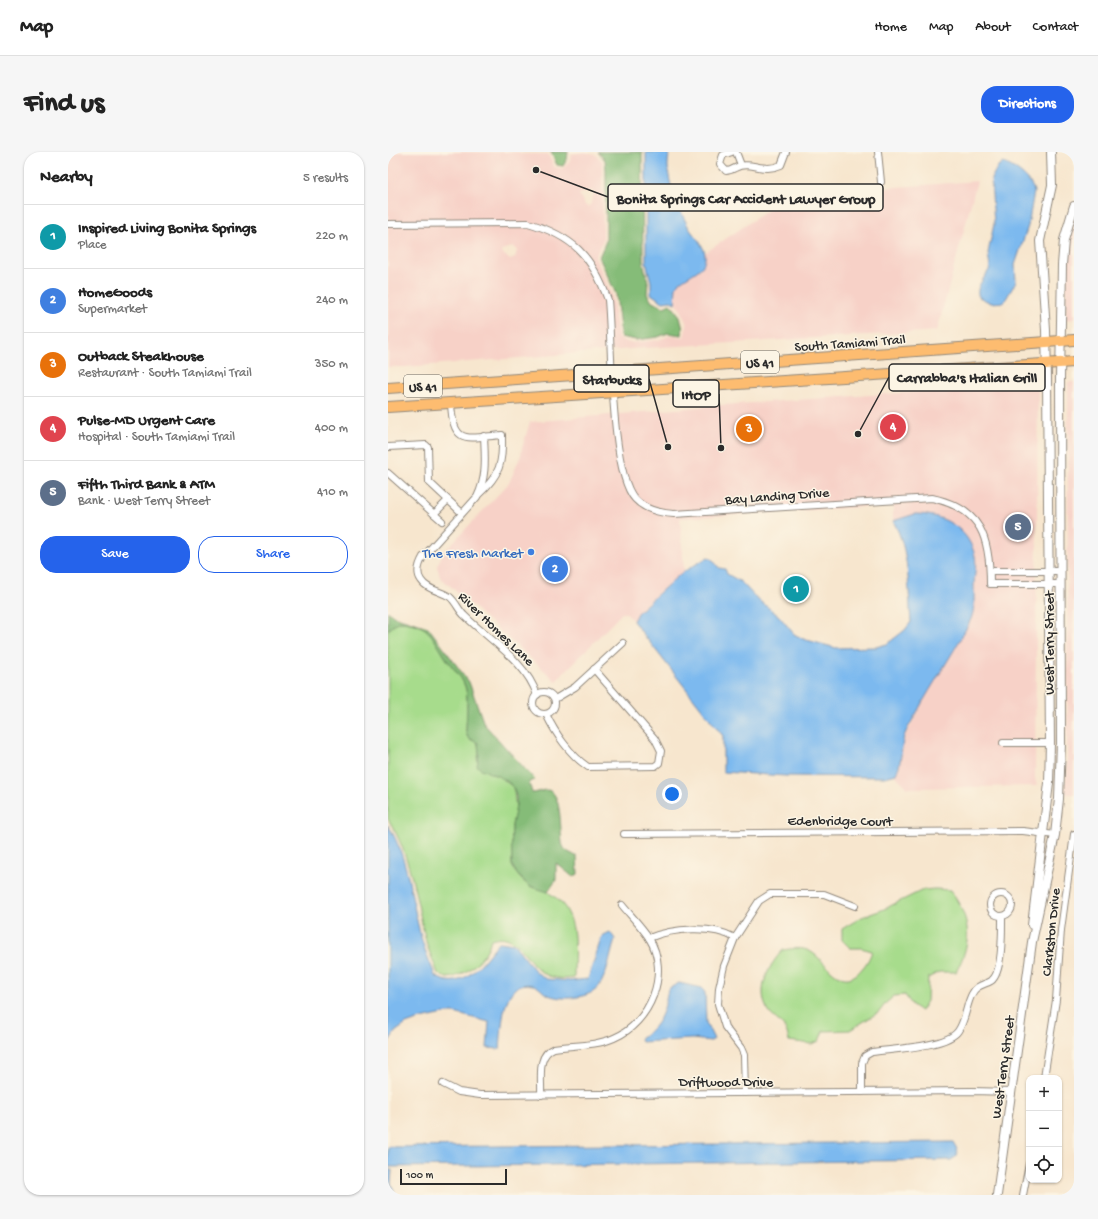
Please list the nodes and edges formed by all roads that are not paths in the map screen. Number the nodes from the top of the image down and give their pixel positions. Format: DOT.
graph roads {
  1 [pos="732,152"];
  2 [pos="736,152"];
  3 [pos="786,152"];
  4 [pos="878,152"];
  5 [pos="1051,152"];
  6 [pos="741,166"];
  7 [pos="882,182"];
  8 [pos="1074,206"];
  9 [pos="388,224"];
  10 [pos="1074,340"];
  11 [pos="1062,341"];
  12 [pos="1047,342"];
  13 [pos="1074,362"];
  14 [pos="1061,363"];
  15 [pos="1047,364"];
  16 [pos="612,373"];
  17 [pos="388,388"];
  18 [pos="613,392"];
  19 [pos="451,403"];
  20 [pos="388,407"];
  21 [pos="484,436"];
  22 [pos="388,447"];
  23 [pos="388,473"];
  24 [pos="477,496"];
  25 [pos="448,500"];
  26 [pos="462,513"];
  27 [pos="434,514"];
  28 [pos="442,521"];
  29 [pos="990,571"];
  30 [pos="1048,571"];
  31 [pos="1060,571"];
  32 [pos="1048,584"];
  33 [pos="1060,584"];
  34 [pos="623,644"];
  35 [pos="594,669"];
  36 [pos="537,695"];
  37 [pos="555,700"];
  38 [pos="546,714"];
  39 [pos="1003,742"];
  40 [pos="1050,743"];
  41 [pos="1043,833"];
  42 [pos="624,834"];
  43 [pos="1074,834"];
  44 [pos="1055,835"];
  45 [pos="622,906"];
  46 [pos="855,906"];
  47 [pos="1002,916"];
  48 [pos="649,938"];
  49 [pos="735,938"];
  50 [pos="1032,942"];
  51 [pos="1044,1075"];
  52 [pos="443,1084"];
  53 [pos="862,1092"];
  54 [pos="1011,1092"];
  55 [pos="745,1093"];
  56 [pos="542,1095"];
  57 [pos="1026,1180"];
  58 [pos="997,1195"];
  59 [pos="1023,1195"];
  1 -- 6 [label="street"];
  2 -- 6 [label="street"];
  3 -- 6 [label="street"];
  4 -- 7 [label="street"];
  5 -- 12 [label="street, West Terry Street"];
  8 -- 11 [label="street, West Terry Street"];
  9 -- 16 [label="street, Bay Landing Drive"];
  10 -- 11 [label="main road, South Tamiami Trail / US 41"];
  11 -- 12 [label="main road, South Tamiami Trail / US 41"];
  11 -- 14 [label="street, West Terry Street"];
  12 -- 15 [label="street, West Terry Street"];
  12 -- 16 [label="main road, South Tamiami Trail / US 41"];
  13 -- 14 [label="main road, US 41"];
  14 -- 15 [label="main road, US 41"];
  14 -- 31 [label="street, West Terry Street"];
  15 -- 18 [label="main road, US 41"];
  15 -- 30 [label="street, West Terry Street"];
  16 -- 17 [label="main road, South Tamiami Trail / US 41"];
  16 -- 18 [label="street, Bay Landing Drive"];
  18 -- 19 [label="main road, US 41"];
  18 -- 29 [label="street, Bay Landing Drive"];
  19 -- 20 [label="main road, US 41"];
  19 -- 21 [label="street"];
  21 -- 24 [label="street, River Homes Lane"];
  21 -- 24 [label="street"];
  22 -- 25 [label="street"];
  23 -- 27 [label="street"];
  24 -- 26 [label="street, River Homes Lane"];
  25 -- 26 [label="street"];
  25 -- 27 [label="street"];
  26 -- 36 [label="street, River Homes Lane"];
  27 -- 28 [label="street"];
  29 -- 30 [label="street"];
  29 -- 32 [label="street, Bay Landing Drive"];
  30 -- 31 [label="street"];
  30 -- 32 [label="street, West Terry Street"];
  31 -- 33 [label="street, West Terry Street"];
  32 -- 33 [label="street, Bay Landing Drive"];
  32 -- 40 [label="street, West Terry Street"];
  33 -- 44 [label="street, West Terry Street"];
  34 -- 35 [label="street"];
  35 -- 37 [label="street"];
  35 -- 38 [label="street, River Homes Lane"];
  36 -- 37 [label="street"];
  36 -- 38 [label="street, River Homes Lane"];
  37 -- 38 [label="street"];
  39 -- 40 [label="street"];
  40 -- 41 [label="street, West Terry Street"];
  41 -- 42 [label="street, Edenbridge Court"];
  41 -- 44 [label="street, Edenbridge Court"];
  41 -- 50 [label="street, West Terry Street"];
  43 -- 51 [label="street, Clarkston Drive"];
  44 -- 50 [label="street, West Terry Street"];
  45 -- 48 [label="street"];
  46 -- 49 [label="street"];
  47 -- 53 [label="street"];
  48 -- 49 [label="street"];
  48 -- 56 [label="street"];
  49 -- 55 [label="street"];
  50 -- 54 [label="street, West Terry Street"];
  52 -- 56 [label="street, Driftwood Drive"];
  53 -- 54 [label="street, Driftwood Drive"];
  53 -- 55 [label="street, Driftwood Drive"];
  54 -- 58 [label="street, West Terry Street"];
  55 -- 56 [label="street, Driftwood Drive"];
  57 -- 59 [label="street"];
}
